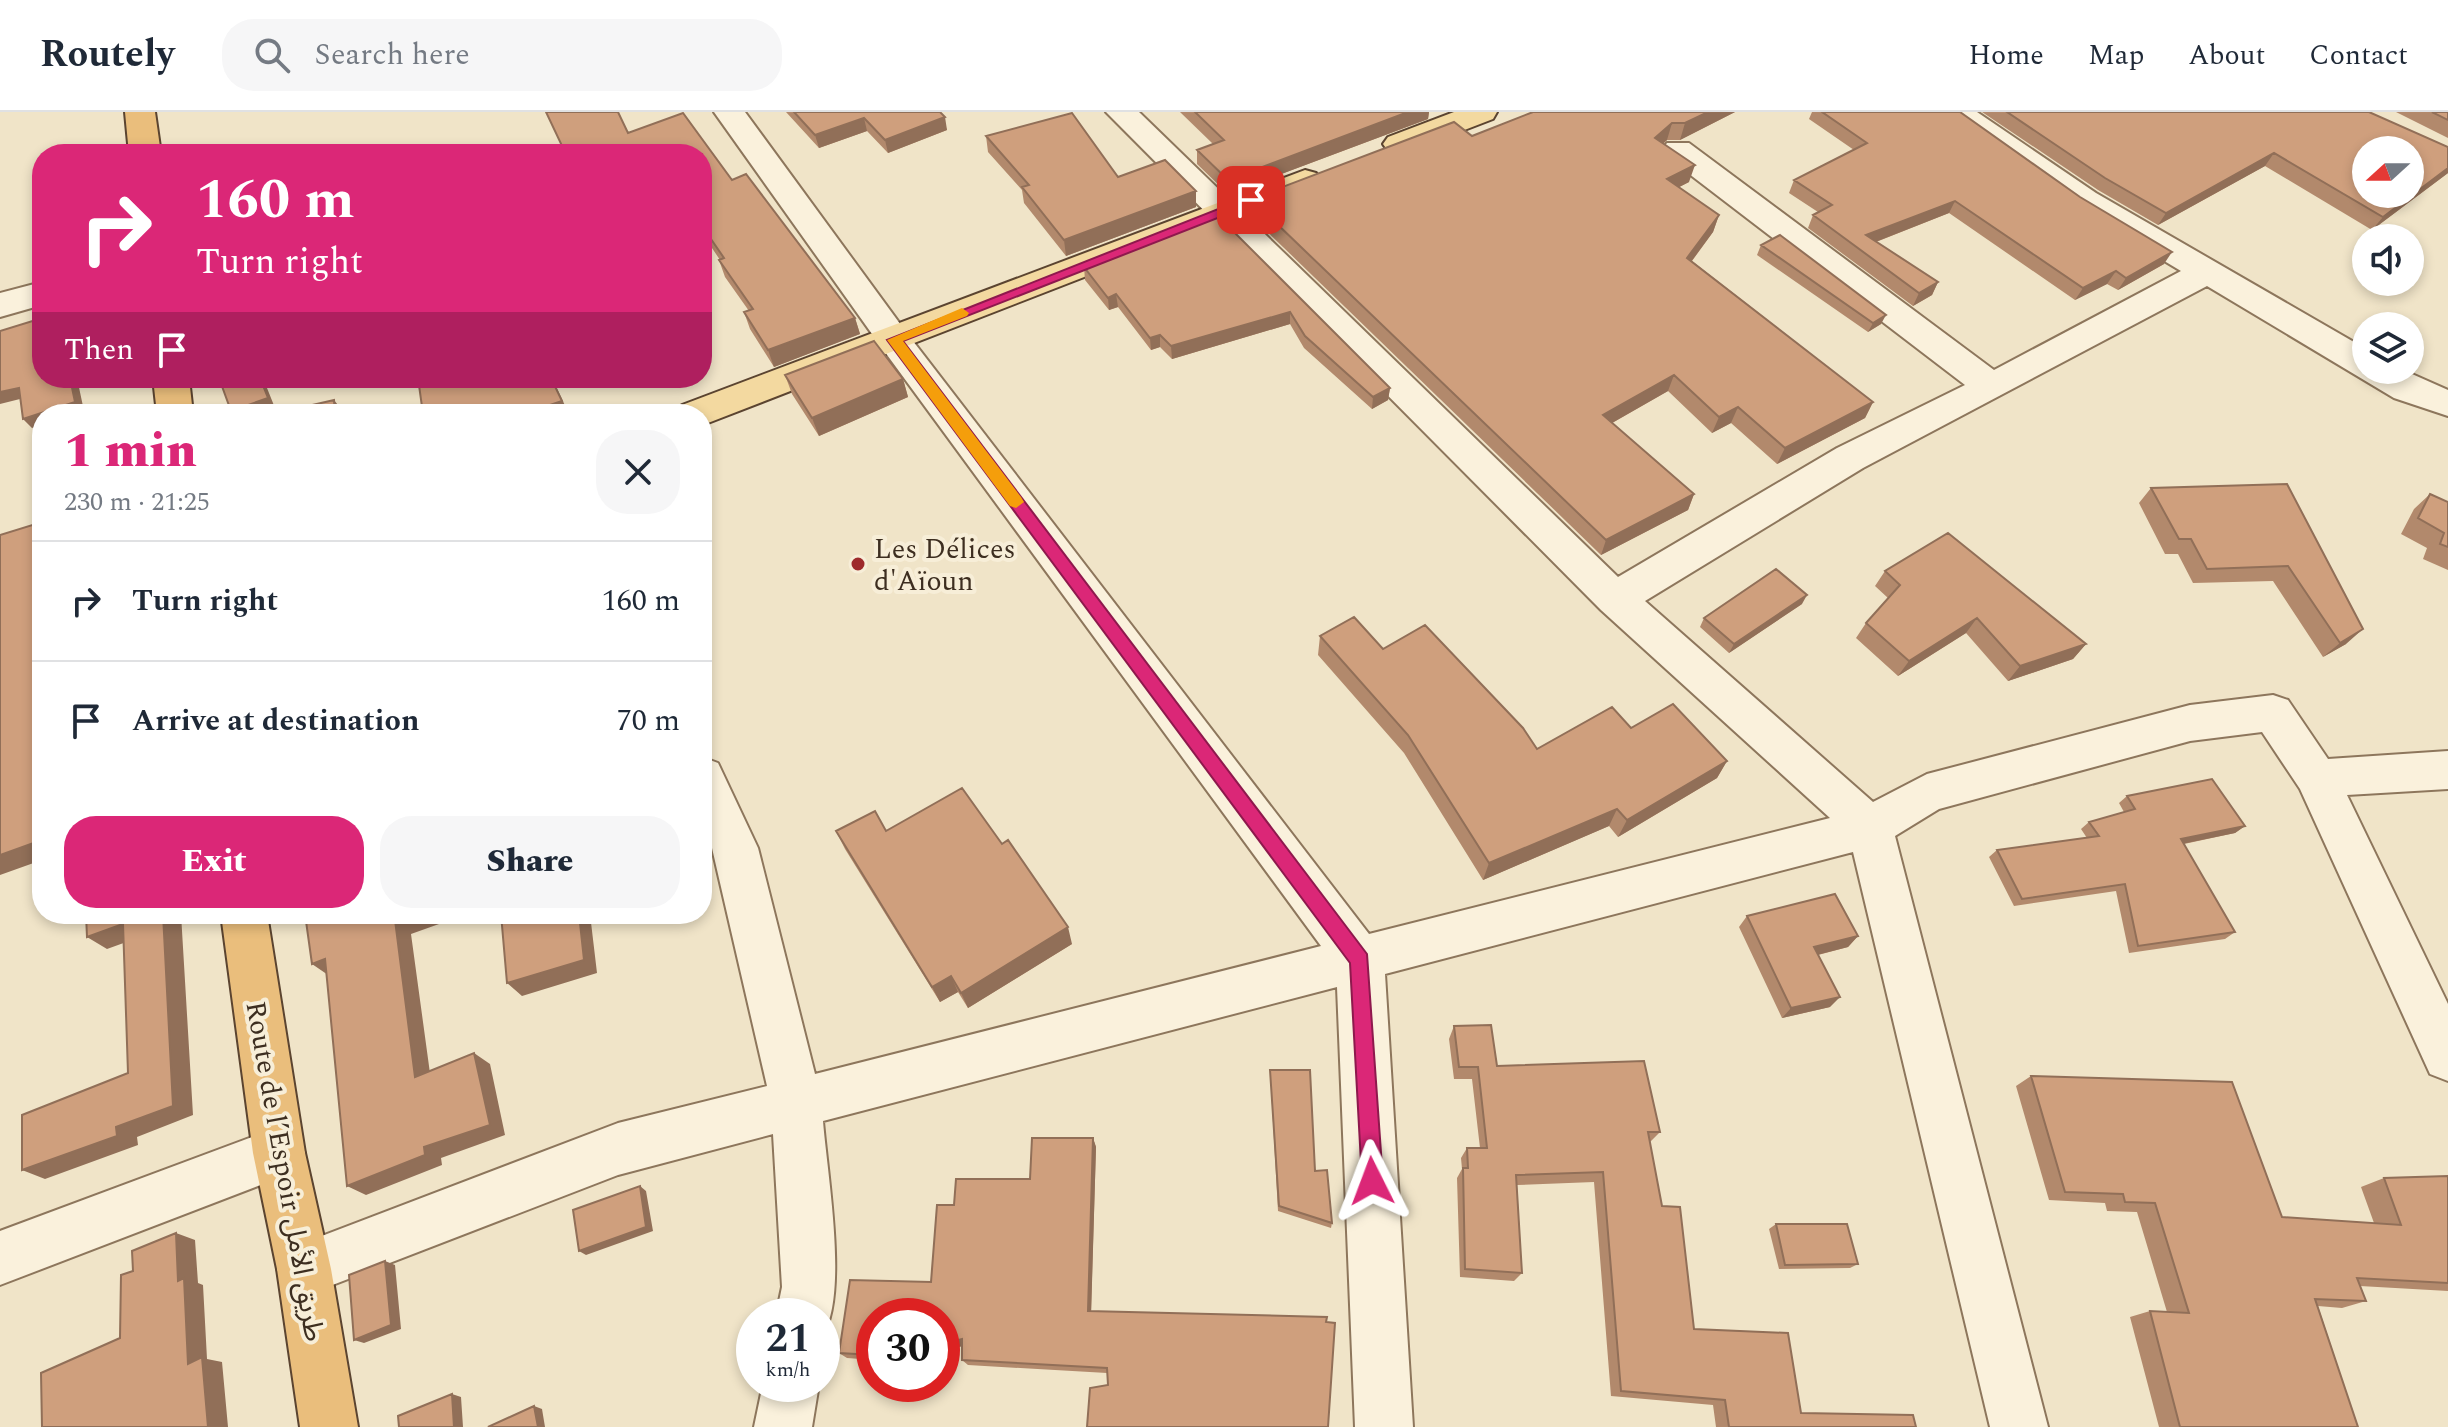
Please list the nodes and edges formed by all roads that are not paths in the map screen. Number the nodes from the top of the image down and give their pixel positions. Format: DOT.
graph roads {
  1 [pos="140,112"];
  2 [pos="729,112"];
  3 [pos="1121,112"];
  4 [pos="1482,112"];
  5 [pos="1957,112"];
  6 [pos="144,144"];
  7 [pos="1678,150"];
  8 [pos="1222,211"];
  9 [pos="2207,272"];
  10 [pos="32,296"];
  11 [pos="0,305"];
  12 [pos="894,340"];
  13 [pos="2352,357"];
  14 [pos="2399,384"];
  15 [pos="1992,387"];
  16 [pos="2448,403"];
  17 [pos="712,408"];
  18 [pos="1615,599"];
  19 [pos="2448,770"];
  20 [pos="2317,778"];
  21 [pos="712,798"];
  22 [pos="1870,828"];
  23 [pos="245,924"];
  24 [pos="1360,960"];
  25 [pos="2448,1057"];
  26 [pos="796,1101"];
  27 [pos="279,1153"];
  28 [pos="0,1258"];
  29 [pos="304,1269"];
  30 [pos="807,1298"];
  31 [pos="788,1402"];
  32 [pos="329,1427"];
  33 [pos="783,1427"];
  34 [pos="1384,1427"];
  35 [pos="2019,1427"];
  1 -- 6 [label="highway"];
  2 -- 12 [label="street"];
  3 -- 8 [label="street"];
  4 -- 8 [label="main road"];
  5 -- 9 [label="street"];
  7 -- 15 [label="street"];
  8 -- 12 [label="main road"];
  8 -- 18 [label="street"];
  9 -- 13 [label="street"];
  9 -- 15 [label="street"];
  10 -- 11 [label="street"];
  12 -- 17 [label="main road"];
  12 -- 24 [label="street"];
  14 -- 16 [label="street"];
  15 -- 18 [label="street"];
  18 -- 22 [label="street"];
  19 -- 20 [label="street"];
  20 -- 22 [label="street"];
  20 -- 25 [label="street"];
  21 -- 26 [label="street"];
  22 -- 24 [label="street"];
  22 -- 35 [label="street"];
  23 -- 27 [label="highway, Route de l’Espoir طريق الأمل"];
  24 -- 26 [label="street"];
  24 -- 34 [label="street"];
  26 -- 29 [label="street"];
  26 -- 30 [label="street"];
  27 -- 28 [label="street"];
  27 -- 29 [label="highway, Route de l’Espoir طريق الأمل"];
  29 -- 32 [label="highway, Route de l’Espoir طريق الأمل"];
  31 -- 33 [label="street"];
}
